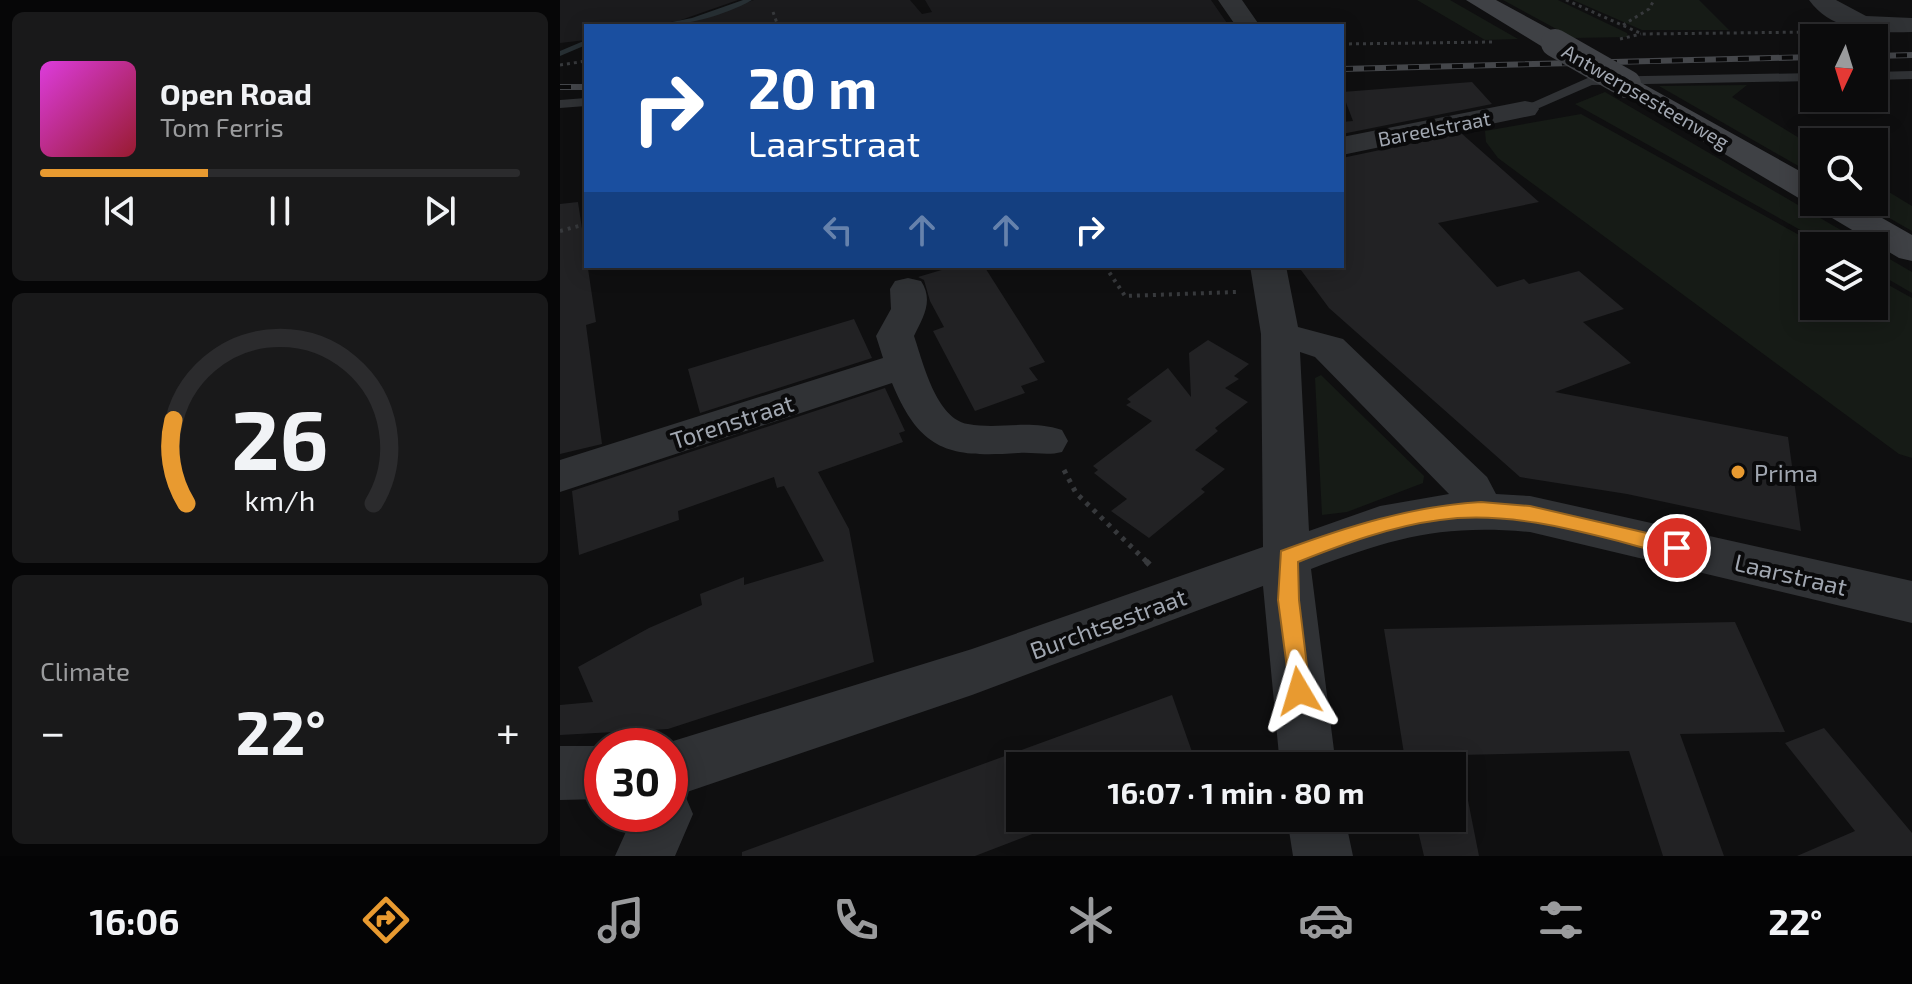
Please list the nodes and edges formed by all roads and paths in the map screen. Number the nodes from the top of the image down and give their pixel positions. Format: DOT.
graph roads {
  1 [pos="1230,0"];
  2 [pos="1478,0"];
  3 [pos="1566,0"];
  4 [pos="1821,0"];
  5 [pos="1653,2"];
  6 [pos="773,12"];
  7 [pos="777,24"];
  8 [pos="1247,24"];
  9 [pos="1859,24"];
  10 [pos="1888,25"];
  11 [pos="1912,25"];
  12 [pos="1622,26"];
  13 [pos="1800,32"];
  14 [pos="1642,34"];
  15 [pos="1624,39"];
  16 [pos="1485,43"];
  17 [pos="1344,44"];
  18 [pos="584,61"];
  19 [pos="560,65"];
  20 [pos="1912,75"];
  21 [pos="1888,76"];
  22 [pos="1800,77"];
  23 [pos="584,102"];
  24 [pos="560,104"];
  25 [pos="1525,109"];
  26 [pos="1344,146"];
  27 [pos="1800,185"];
  28 [pos="1853,216"];
  29 [pos="584,225"];
  30 [pos="560,231"];
  31 [pos="1912,250"];
  32 [pos="1106,268"];
  33 [pos="1270,278"];
  34 [pos="908,289"];
  35 [pos="1280,334"];
  36 [pos="904,365"];
  37 [pos="1047,441"];
  38 [pos="560,476"];
  39 [pos="1481,510"];
  40 [pos="1288,557"];
  41 [pos="1183,596"];
  42 [pos="1912,602"];
  43 [pos="1306,752"];
  44 [pos="584,772"];
  45 [pos="560,773"];
  46 [pos="688,781"];
  47 [pos="655,832"];
  48 [pos="1319,832"];
  49 [pos="645,856"];
  50 [pos="1323,856"];
  1 -- 8 [label="street"];
  2 -- 27 [label="street, Antwerpsesteenweg, bridge"];
  3 -- 12 [label="path"];
  4 -- 9 [label="street"];
  5 -- 12 [label="path"];
  6 -- 7 [label="path"];
  10 -- 11 [label="street"];
  12 -- 14 [label="path"];
  13 -- 14 [label="path"];
  14 -- 15 [label="path"];
  16 -- 17 [label="path"];
  18 -- 19 [label="path"];
  20 -- 21 [label="lane"];
  22 -- 25 [label="lane"];
  23 -- 24 [label="lane"];
  25 -- 26 [label="street, Bareelstraat"];
  28 -- 31 [label="street"];
  29 -- 30 [label="path"];
  32 -- 33 [label="path"];
  33 -- 35 [label="street"];
  34 -- 36 [label="street"];
  35 -- 39 [label="street"];
  35 -- 40 [label="street"];
  36 -- 37 [label="street"];
  36 -- 38 [label="street, Torenstraat"];
  37 -- 41 [label="path"];
  39 -- 40 [label="street, Laarstraat"];
  39 -- 42 [label="street, Laarstraat"];
  40 -- 41 [label="street, Burchtsestraat"];
  40 -- 43 [label="street"];
  41 -- 46 [label="street, Burchtsestraat"];
  44 -- 45 [label="street"];
  47 -- 49 [label="street, Burchtsestraat"];
  48 -- 50 [label="street"];
}
